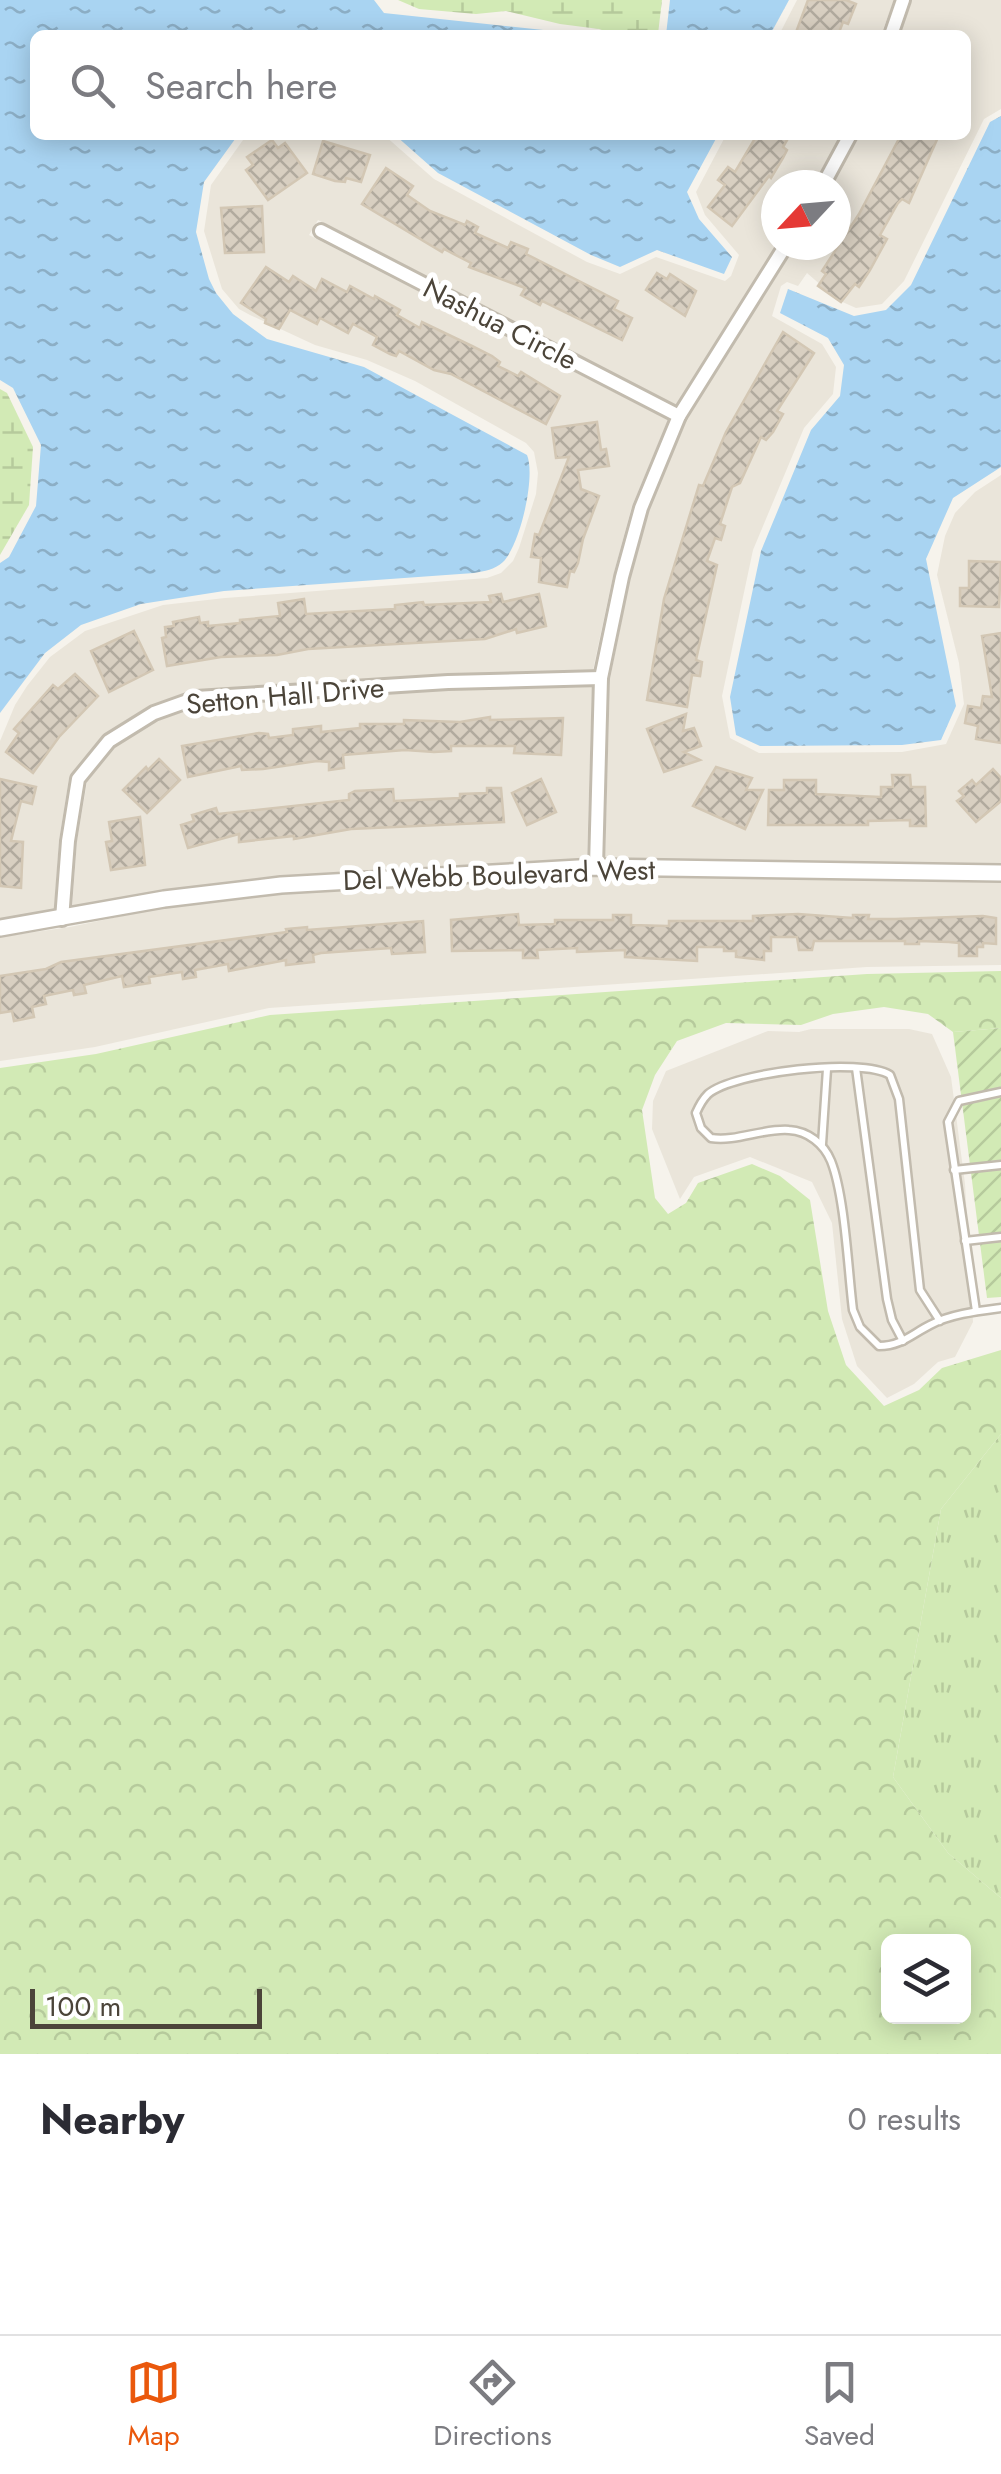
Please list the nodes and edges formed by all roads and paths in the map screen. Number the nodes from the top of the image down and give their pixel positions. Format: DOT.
graph roads {
  1 [pos="903,0"];
  2 [pos="892,30"];
  3 [pos="847,140"];
  4 [pos="831,170"];
  5 [pos="320,231"];
  6 [pos="777,260"];
  7 [pos="679,416"];
  8 [pos="601,678"];
  9 [pos="596,867"];
  10 [pos="1001,873"];
  11 [pos="62,920"];
  12 [pos="0,928"];
  13 [pos="856,1067"];
  14 [pos="827,1069"];
  15 [pos="1001,1092"];
  16 [pos="822,1146"];
  17 [pos="1001,1165"];
  18 [pos="954,1170"];
  19 [pos="1001,1237"];
  20 [pos="965,1242"];
  21 [pos="1001,1308"];
  22 [pos="976,1311"];
  23 [pos="940,1321"];
  24 [pos="903,1341"];
  1 -- 2 [label="street"];
  3 -- 4 [label="street"];
  5 -- 7 [label="street, Nashua Circle"];
  6 -- 7 [label="street"];
  7 -- 8 [label="street"];
  8 -- 9 [label="street"];
  8 -- 11 [label="street, Setton Hall Drive"];
  9 -- 10 [label="street, Del Webb Boulevard West"];
  9 -- 11 [label="street, Del Webb Boulevard West"];
  11 -- 12 [label="street, Del Webb Boulevard West"];
  13 -- 14 [label="lane"];
  13 -- 23 [label="lane"];
  13 -- 24 [label="lane"];
  14 -- 16 [label="lane"];
  14 -- 16 [label="lane"];
  15 -- 18 [label="lane"];
  16 -- 24 [label="lane"];
  17 -- 18 [label="lane"];
  18 -- 20 [label="lane"];
  19 -- 20 [label="lane"];
  20 -- 22 [label="lane"];
  21 -- 22 [label="lane"];
  22 -- 23 [label="lane"];
  23 -- 24 [label="lane"];
}
